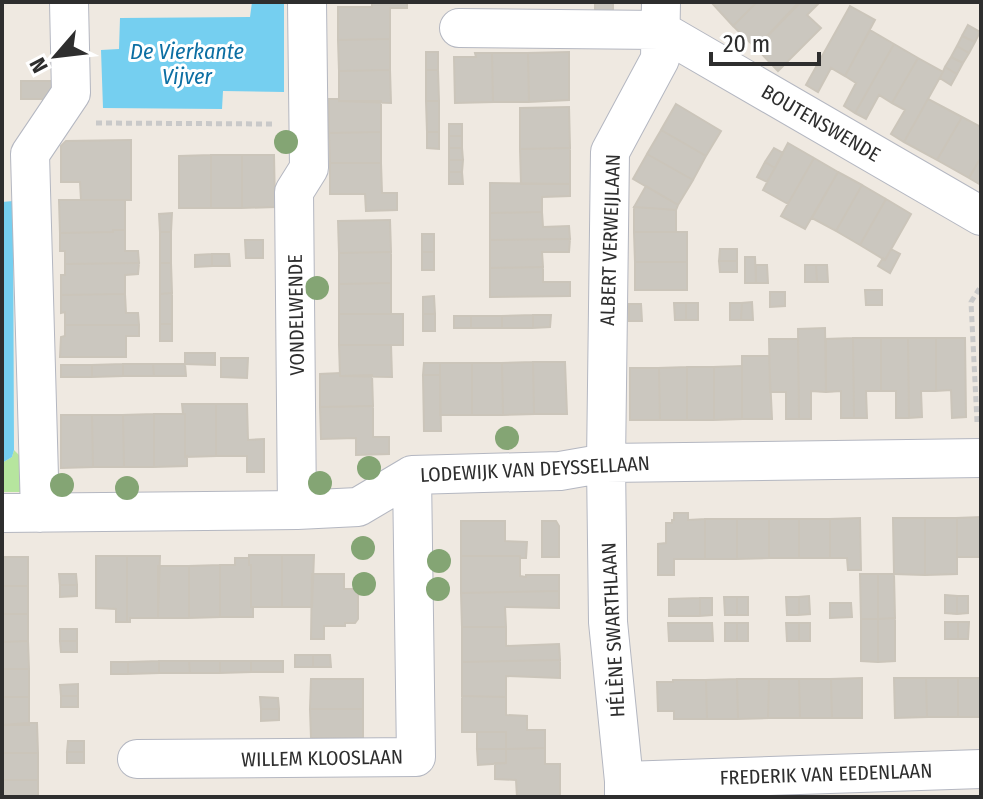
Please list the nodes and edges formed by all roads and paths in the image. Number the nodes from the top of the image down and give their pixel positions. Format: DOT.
graph roads {
  1 [pos="69,2"];
  2 [pos="307,2"];
  3 [pos="660,16"];
  4 [pos="459,28"];
  5 [pos="51,122"];
  6 [pos="308,124"];
  7 [pos="16,154"];
  8 [pos="981,216"];
  9 [pos="981,286"];
  10 [pos="980,458"];
  11 [pos="606,463"];
  12 [pos="412,475"];
  13 [pos="297,510"];
  14 [pos="2,513"];
  15 [pos="40,513"];
  16 [pos="137,759"];
  17 [pos="981,769"];
  18 [pos="624,789"];
  1 -- 5 [label="street"];
  2 -- 6 [label="street, VONDELWENDE"];
  3 -- 4 [label="street"];
  3 -- 8 [label="street, BOUTENSWENDE"];
  3 -- 11 [label="street, ALBERT VERWEIJLAAN"];
  5 -- 6 [label="path"];
  5 -- 7 [label="street"];
  6 -- 13 [label="street, VONDELWENDE"];
  7 -- 15 [label="street"];
  9 -- 10 [label="path"];
  10 -- 11 [label="street, LODEWIJK VAN DEYSSELLAAN"];
  11 -- 12 [label="street, LODEWIJK VAN DEYSSELLAAN"];
  11 -- 18 [label="street, HÉLÈNE SWARTHLAAN"];
  12 -- 13 [label="street, LODEWIJK VAN DEYSSELLAAN"];
  12 -- 16 [label="street, WILLEM KLOOSLAAN"];
  13 -- 15 [label="street, LODEWIJK VAN DEYSSELLAAN"];
  14 -- 15 [label="street, LODEWIJK VAN DEYSSELLAAN"];
  17 -- 18 [label="street, FREDERIK VAN EEDENLAAN"];
}
